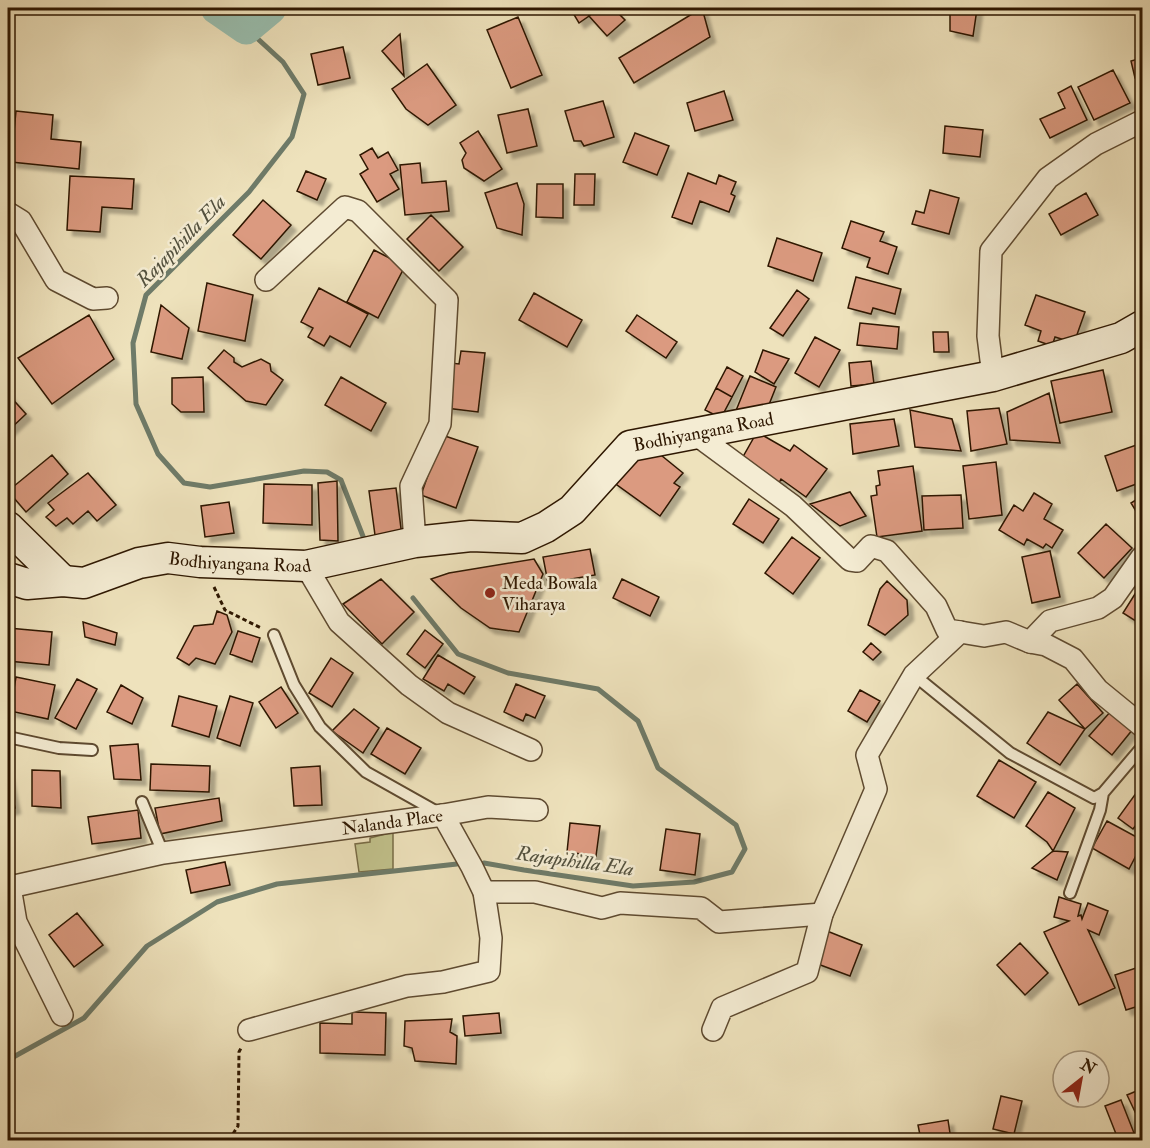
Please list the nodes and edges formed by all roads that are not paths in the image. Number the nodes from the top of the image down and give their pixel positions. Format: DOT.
graph roads {
  1 [pos="1143,121"];
  2 [pos="8,213"];
  3 [pos="266,280"];
  4 [pos="107,298"];
  5 [pos="1143,326"];
  6 [pos="993,376"];
  7 [pos="694,433"];
  8 [pos="8,527"];
  9 [pos="415,542"];
  10 [pos="1143,557"];
  11 [pos="306,566"];
  12 [pos="8,578"];
  13 [pos="63,581"];
  14 [pos="960,632"];
  15 [pos="274,635"];
  16 [pos="1030,642"];
  17 [pos="914,675"];
  18 [pos="1143,726"];
  19 [pos="8,737"];
  20 [pos="1143,747"];
  21 [pos="92,750"];
  22 [pos="531,750"];
  23 [pos="1103,793"];
  24 [pos="142,802"];
  25 [pos="537,810"];
  26 [pos="443,815"];
  27 [pos="162,853"];
  28 [pos="9,885"];
  29 [pos="484,892"];
  30 [pos="1070,893"];
  31 [pos="822,914"];
  32 [pos="12,924"];
  33 [pos="62,1015"];
  34 [pos="249,1030"];
  35 [pos="713,1030"];
  1 -- 6 [label="street"];
  2 -- 4 [label="street"];
  3 -- 9 [label="street"];
  5 -- 6 [label="street, Bodhiyangana Road"];
  6 -- 7 [label="street, Bodhiyangana Road"];
  7 -- 9 [label="street, Bodhiyangana Road"];
  7 -- 14 [label="street"];
  8 -- 13 [label="street"];
  9 -- 11 [label="street, Bodhiyangana Road"];
  10 -- 16 [label="street"];
  11 -- 13 [label="street, Bodhiyangana Road"];
  11 -- 22 [label="street"];
  12 -- 13 [label="street, Bodhiyangana Road"];
  14 -- 16 [label="street"];
  14 -- 17 [label="street"];
  15 -- 26 [label="lane"];
  16 -- 18 [label="street"];
  17 -- 23 [label="lane"];
  17 -- 31 [label="street"];
  19 -- 21 [label="lane"];
  20 -- 23 [label="lane"];
  23 -- 30 [label="lane"];
  24 -- 27 [label="lane"];
  25 -- 26 [label="street"];
  26 -- 27 [label="street, Nalanda Place"];
  26 -- 29 [label="street, Nalanda Place"];
  27 -- 28 [label="street, Nalanda Place"];
  28 -- 32 [label="street"];
  29 -- 31 [label="street"];
  29 -- 34 [label="street, Nalanda Place"];
  31 -- 35 [label="street"];
  32 -- 33 [label="street"];
}
